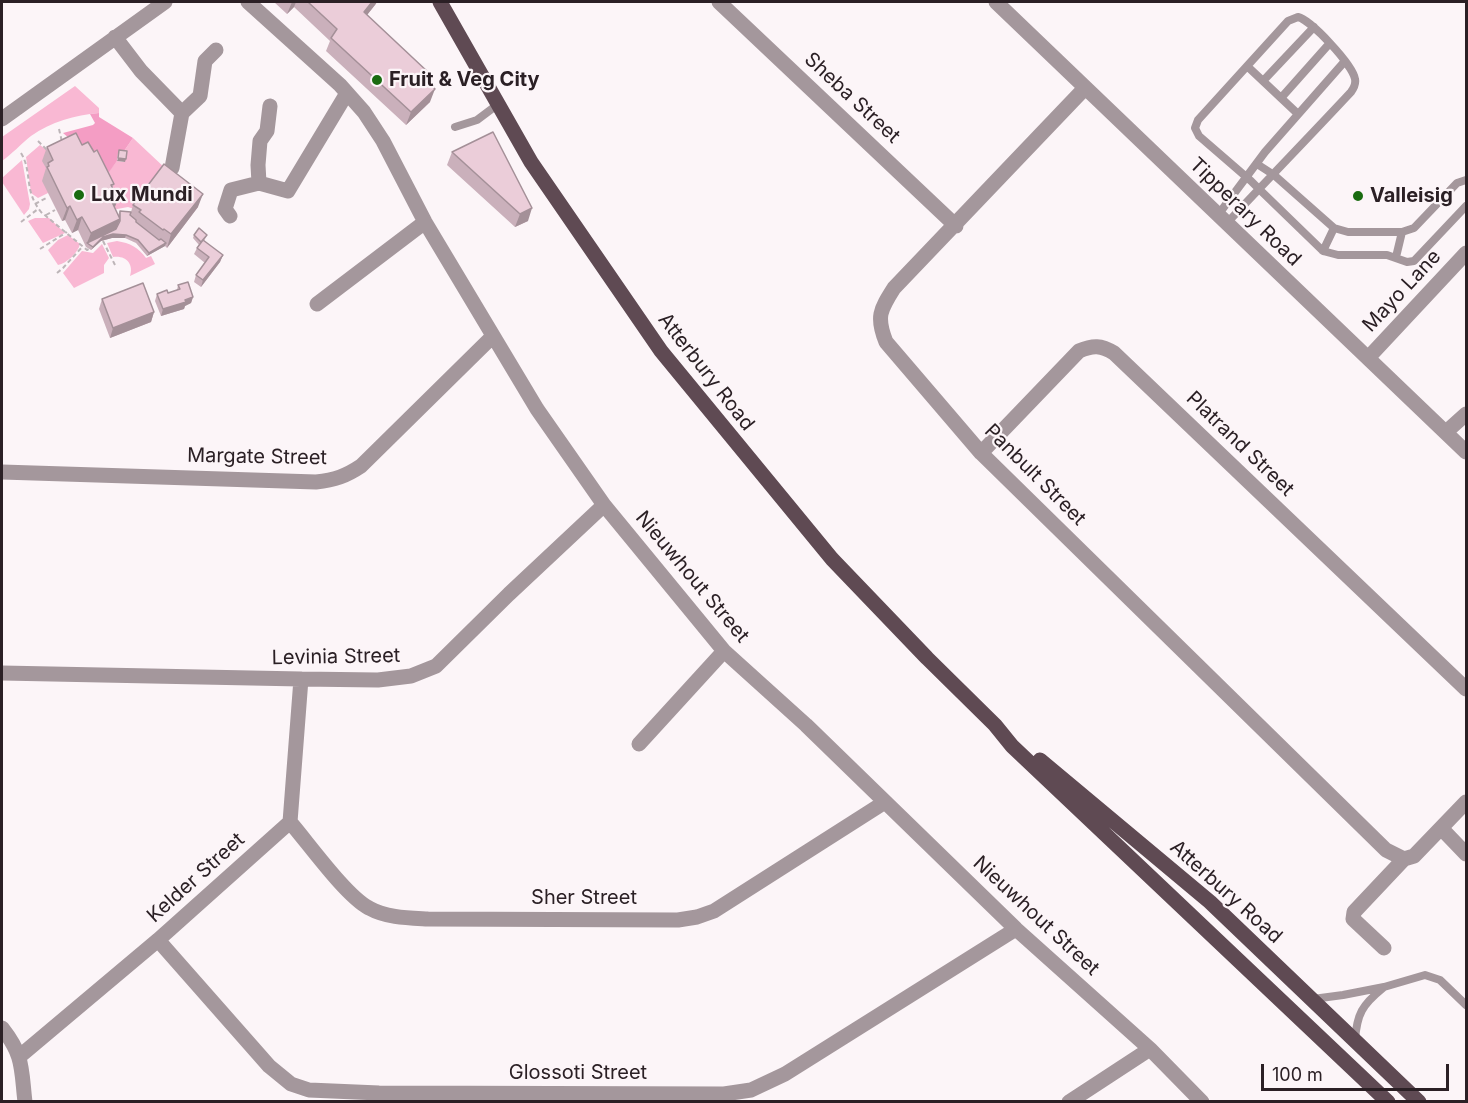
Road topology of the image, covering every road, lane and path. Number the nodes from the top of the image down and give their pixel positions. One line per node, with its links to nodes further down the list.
1 (165, 2): 7 (street)
2 (248, 2): 14 (street, Nieuwhout Street)
3 (440, 2): 16 (main road, Atterbury Road)
4 (719, 2): 44 (street, Sheba Street)
5 (996, 2): 13 (street, Tipperary Road)
6 (1314, 27): 8 (lane); 11 (lane); 12 (lane)
7 (115, 37): 18 (street); 20 (street)
8 (1329, 44): 10 (lane); 15 (lane)
9 (216, 50): 18 (street)
10 (1345, 61): 19 (lane); 29 (lane)
11 (1248, 66): 12 (lane); 30 (lane)
12 (1263, 81): 15 (lane)
13 (1085, 88): 41 (street, Tipperary Road); 44 (street, Panbult Street)
14 (347, 93): 32 (street); 43 (street, Nieuwhout Street)
15 (1281, 98): 19 (lane)
16 (497, 105): 21 (lane); 70 (main road, Atterbury Road)
17 (270, 106): 32 (street)
18 (182, 112): 28 (street)
19 (1298, 114): 27 (lane)
20 (2, 119)
21 (455, 127)
22 (59, 129): 24 (path)
23 (38, 141): 25 (path)
24 (59, 148)
25 (53, 151)
26 (21, 153): 35 (path)
27 (1257, 164): 29 (lane); 30 (lane)
28 (172, 168)
29 (1274, 175): 33 (lane); 45 (lane)
30 (1247, 178): 33 (lane); 41 (lane)
31 (1467, 180): 47 (lane)
32 (259, 183): 40 (street)
33 (1259, 189): 41 (lane); 52 (lane)
34 (48, 197): 35 (path)
35 (35, 204): 37 (path)
36 (1467, 206): 54 (lane)
37 (39, 209): 39 (path); 42 (path)
38 (55, 210): 39 (path)
39 (46, 215): 46 (path)
40 (230, 216)
41 (1223, 219): 59 (street, Tipperary Road)
42 (21, 222)
43 (425, 222): 57 (street); 58 (street, Nieuwhout Street)
44 (956, 226): 63 (street, Panbult Street)
45 (1334, 228): 47 (lane); 52 (lane)
46 (67, 232): 49 (path); 50 (path)
47 (1402, 232): 54 (lane)
48 (103, 240): 55 (path)
49 (83, 246): 51 (path); 56 (path)
50 (40, 249)
51 (89, 249)
52 (1323, 251): 54 (lane)
53 (1467, 253): 59 (street, Mayo Lane)
54 (1396, 257)
55 (114, 265)
56 (57, 273)
57 (317, 304)
58 (492, 337): 64 (street, Margate Street); 65 (street, Nieuwhout Street)
59 (1368, 358): 61 (street, Tipperary Road)
60 (1467, 414): 61 (street)
61 (1446, 432): 62 (street, Tipperary Road)
62 (1467, 452)
63 (981, 453): 69 (street, Platrand Street); 77 (street, Panbult Street)
64 (2, 472)
65 (604, 505): 66 (street, Nieuwhout Street); 68 (street, Levinia Street)
66 (724, 651): 71 (street); 72 (street, Nieuwhout Street)
67 (2, 673): 68 (street, Levinia Street)
68 (301, 680): 74 (street)
69 (1467, 689)
70 (995, 726): 82 (main road, Atterbury Road); 92 (main road, Atterbury Road)
71 (639, 744)
72 (885, 802): 74 (street, Sher Street); 78 (street, Nieuwhout Street)
73 (1467, 802): 75 (street)
74 (290, 822): 79 (street, Kelder Street)
75 (1441, 828): 76 (street); 77 (street)
76 (1467, 854)
77 (1404, 859): 80 (street)
78 (1016, 929): 86 (street, Nieuwhout Street); 88 (street, Glossoti Street)
79 (158, 940): 87 (street, Kelder Street); 88 (street, Glossoti Street)
80 (1384, 948)
81 (1384, 987): 82 (lane); 83 (lane); 85 (lane)
82 (1312, 999): 85 (main road, Atterbury Road)
83 (1467, 1005)
84 (2, 1028): 87 (street)
85 (1355, 1040): 93 (main road, Atterbury Road)
86 (1150, 1048): 90 (street); 91 (street, Nieuwhout Street)
87 (20, 1056): 89 (street)
88 (458, 1097)
89 (25, 1101)
90 (1069, 1101)
91 (1203, 1101)
92 (1388, 1101)
93 (1419, 1101)

